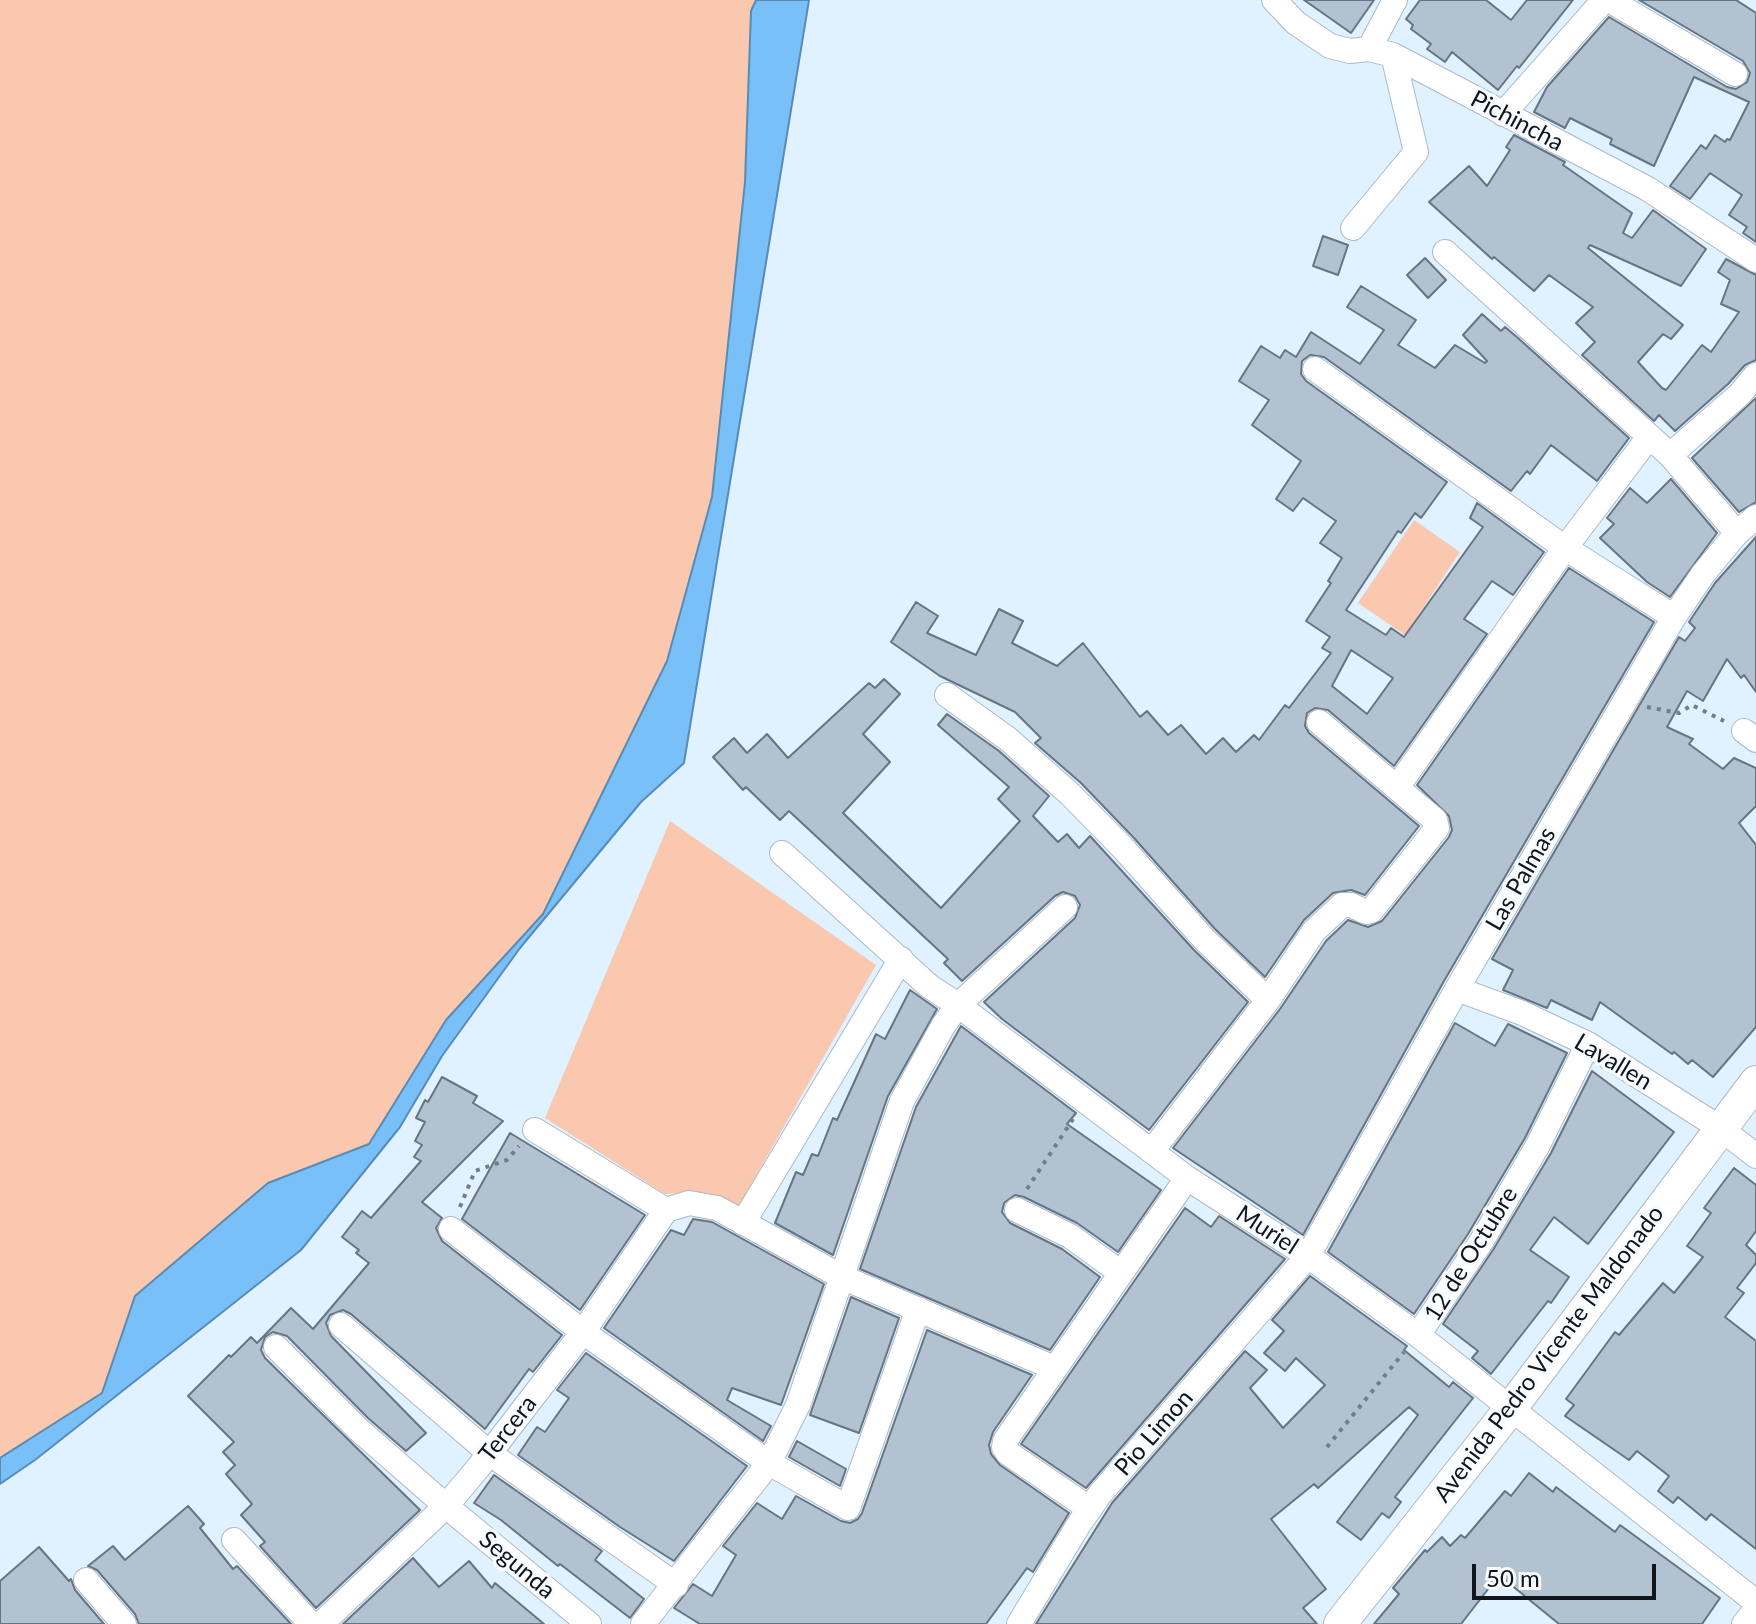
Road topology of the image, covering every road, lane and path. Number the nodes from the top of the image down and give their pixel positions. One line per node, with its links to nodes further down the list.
1 (1274, 0): 4 (street, Pichincha)
2 (1395, 0): 4 (street)
3 (1606, 0): 6 (street); 7 (street)
4 (1369, 49): 5 (street, Pichincha)
5 (1393, 55): 7 (street, Pichincha); 8 (street)
6 (1735, 74)
7 (1503, 114): 10 (street, Pichincha)
8 (1353, 228)
9 (1445, 252): 13 (street)
10 (1756, 260)
11 (1315, 369): 16 (street)
12 (1756, 375): 14 (street)
13 (1649, 437): 14 (street); 16 (street)
14 (1670, 455): 15 (street)
15 (1747, 525): 17 (street, Las Palmas)
16 (1565, 548): 17 (street); 22 (street)
17 (1674, 617): 19 (street, Las Palmas)
18 (947, 695): 27 (street)
19 (1624, 702): 21 (path); 26 (street, Las Palmas)
20 (1319, 722): 22 (street)
21 (1750, 735)
22 (1398, 786): 27 (street)
23 (782, 853): 25 (street, Muriel)
24 (1065, 907): 28 (street)
25 (901, 959): 28 (street, Muriel); 39 (street)
26 (1457, 989): 29 (street, Lavallen); 41 (street, Las Palmas)
27 (1268, 1000): 34 (street)
28 (958, 1005): 31 (street, Muriel); 43 (street)
29 (1588, 1044): 32 (street, Lavallen); 47 (street, 12 de Octubre)
30 (1756, 1082): 32 (main road, Avenida Pedro Vicente Maldonado)
31 (1085, 1101): 34 (street, Muriel); 38 (path)
32 (1720, 1128): 35 (street, Lavallen); 50 (main road, Avenida Pedro Vicente Maldonado)
33 (535, 1130): 37 (street); 40 (path)
34 (1152, 1151): 36 (street, Muriel)
35 (1756, 1156)
36 (1187, 1178): 41 (street, Muriel); 42 (street)
37 (666, 1210): 39 (street); 46 (street, Tercera)
38 (1017, 1210): 42 (street)
39 (743, 1223): 43 (street)
40 (451, 1229): 46 (street)
41 (1308, 1256): 47 (street, Muriel); 55 (street, Pio Limon)
42 (1121, 1273): 49 (street)
43 (842, 1277): 44 (street); 53 (street)
44 (918, 1309): 49 (street); 53 (street)
45 (341, 1325): 52 (street)
46 (583, 1332): 52 (street, Tercera); 53 (street)
47 (1418, 1335): 50 (street, Muriel); 51 (path, 12 de Octubre)
48 (276, 1347): 54 (street, Segunda)
49 (1054, 1368): 55 (street)
50 (1511, 1408): 59 (street, Muriel); 67 (main road, Avenida Pedro Vicente Maldonado)
51 (1327, 1447)
52 (489, 1453): 54 (street, Tercera); 58 (street)
53 (769, 1463): 58 (street)
54 (446, 1506): 63 (street, Tercera); 64 (street, Segunda)
55 (1090, 1509): 66 (street, Pio Limon)
56 (234, 1540): 62 (street)
57 (86, 1580): 61 (street)
58 (676, 1585): 65 (street)
59 (1756, 1602)
60 (1756, 1609): 68 (street)
61 (124, 1624)
62 (311, 1624)
63 (321, 1624)
64 (589, 1624)
65 (643, 1624)
66 (1019, 1624)
67 (1340, 1624)
68 (1744, 1624)

